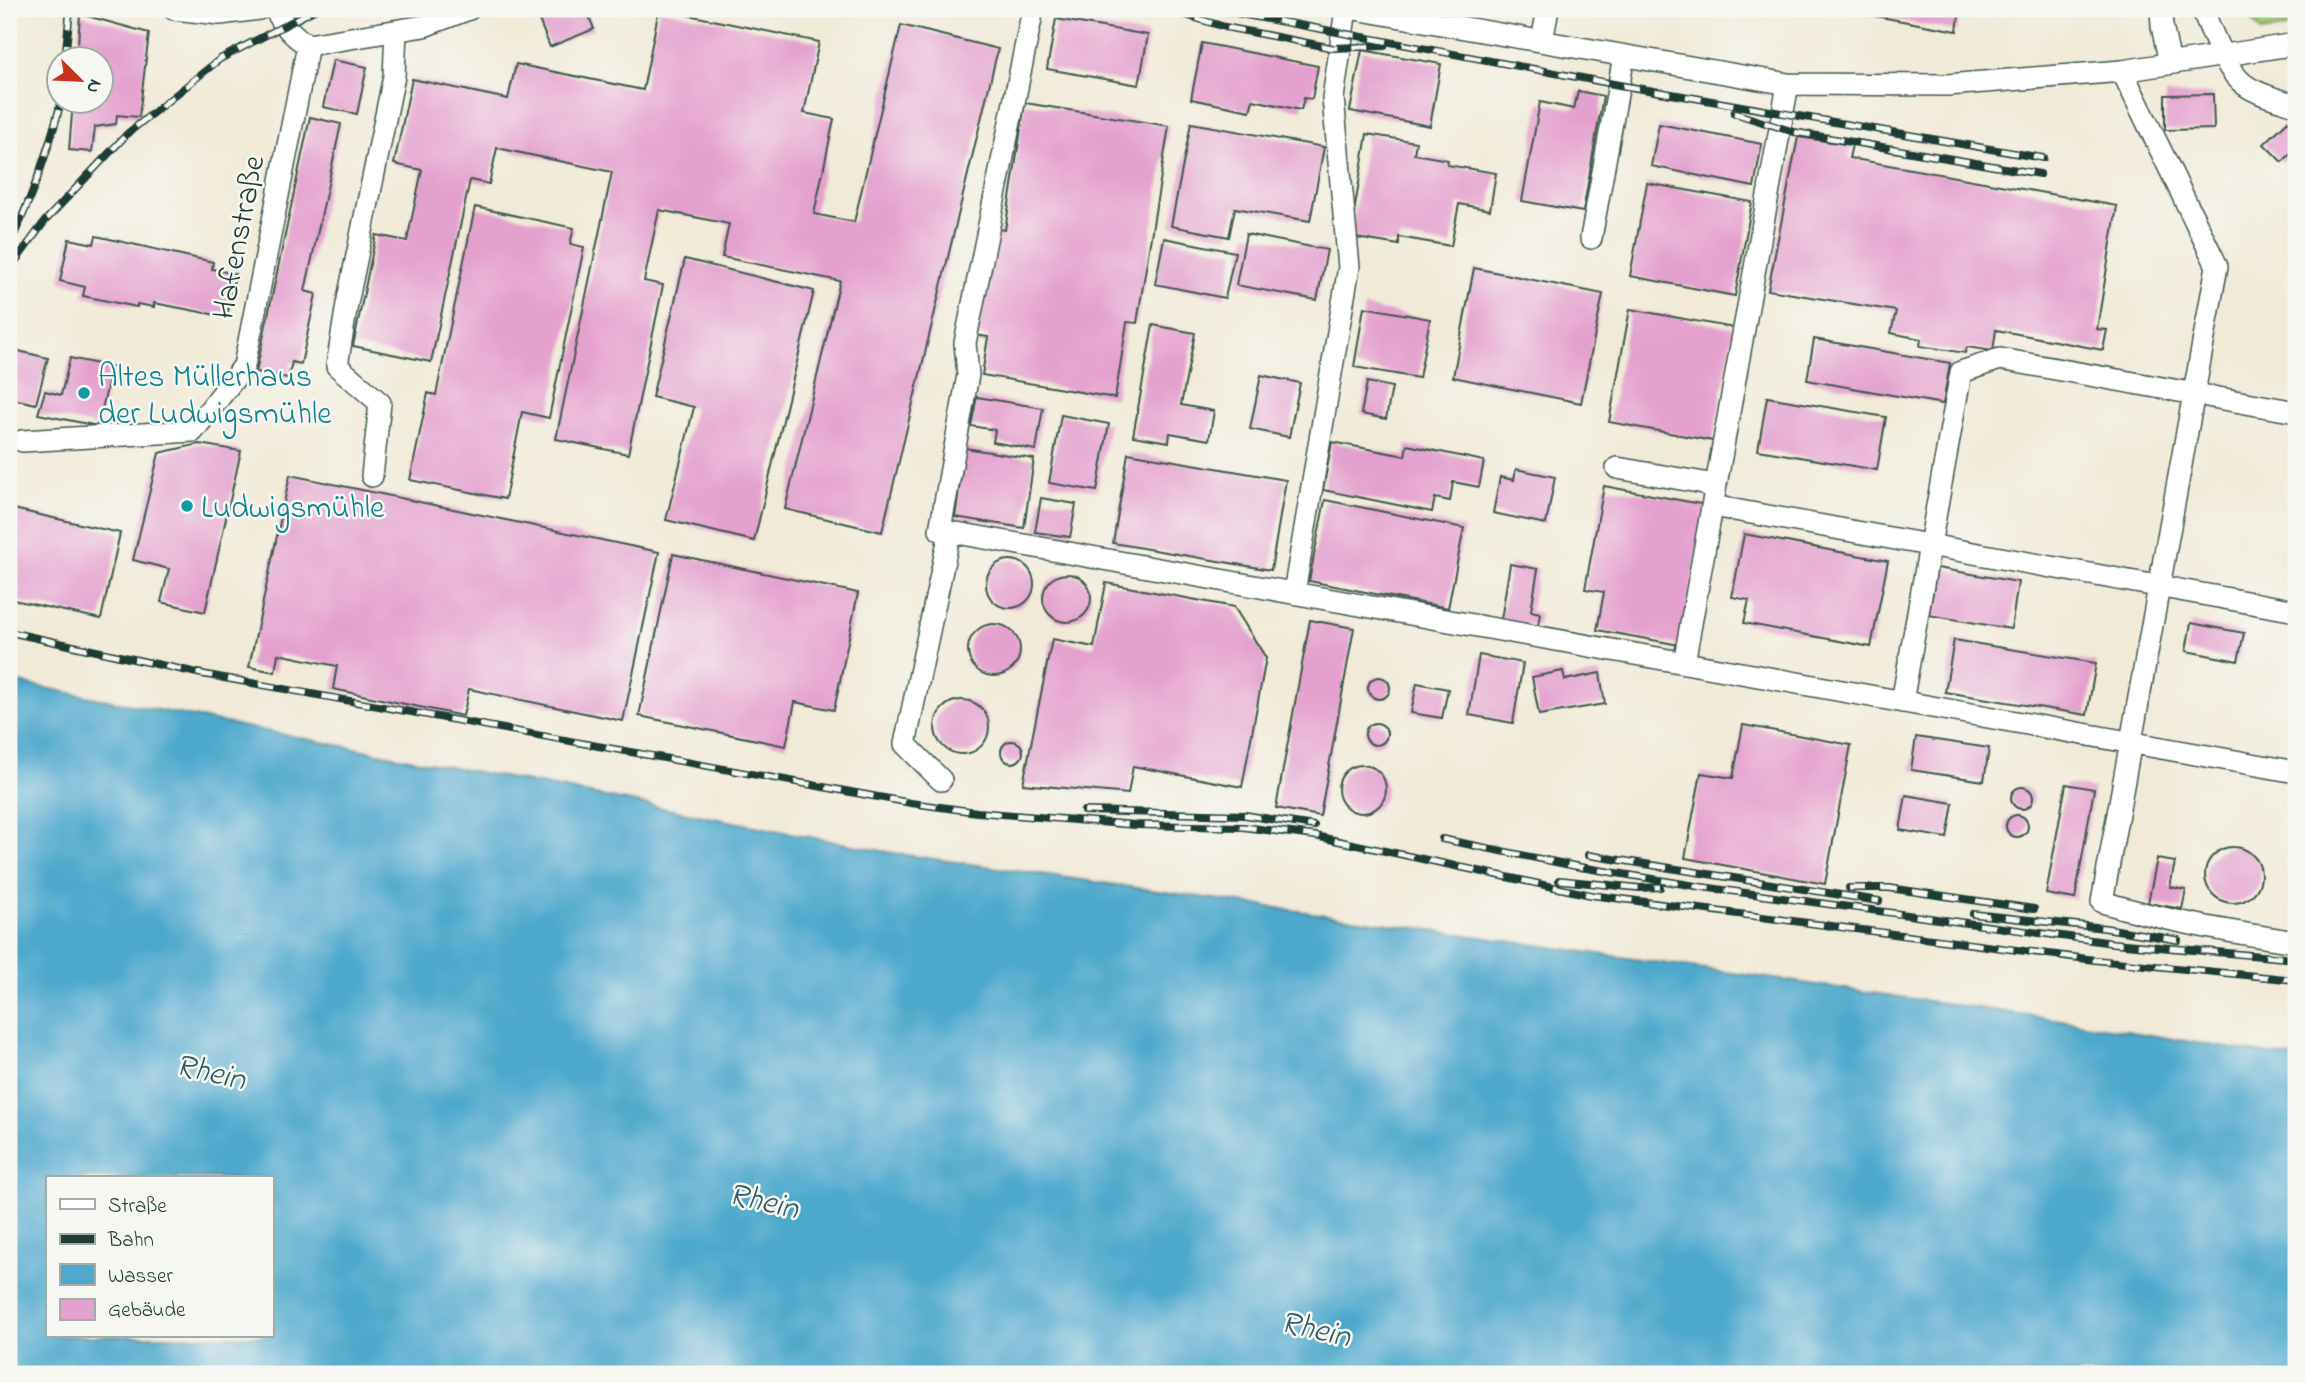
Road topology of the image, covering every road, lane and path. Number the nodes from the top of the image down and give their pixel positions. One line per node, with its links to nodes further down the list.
1 (174, 9): 2 (street)
2 (259, 9)
3 (275, 9): 14 (street)
4 (469, 9): 11 (street)
5 (1033, 9): 28 (street)
6 (1346, 9): 31 (street)
7 (1355, 9): 12 (street)
8 (1548, 9): 12 (street)
9 (2161, 9): 17 (street)
10 (2202, 9): 15 (street)
11 (396, 30): 14 (street); 26 (street)
12 (1542, 41): 16 (street)
13 (2296, 44): 15 (street)
14 (308, 45): 24 (street, Hafenstraße)
15 (2224, 55): 17 (street); 20 (street)
16 (1624, 56): 19 (street); 21 (street)
17 (2164, 64): 18 (street)
18 (2122, 71): 19 (street); 22 (street)
19 (1788, 84): 27 (street)
20 (2296, 105)
21 (1591, 238)
22 (2194, 394): 23 (street); 29 (street); 30 (street)
23 (2296, 412)
24 (22, 441)
25 (1617, 468): 27 (street)
26 (372, 476)
27 (1714, 498): 29 (street); 33 (street)
28 (950, 532): 31 (street); 37 (street)
29 (1930, 545): 30 (street); 34 (street)
30 (2160, 586): 32 (street); 35 (street)
31 (1294, 593): 33 (street)
32 (2296, 611)
33 (1684, 663): 34 (street)
34 (1902, 702): 35 (street)
35 (2132, 743): 36 (street); 38 (street)
36 (2296, 772)
37 (941, 780)
38 (2296, 942)

